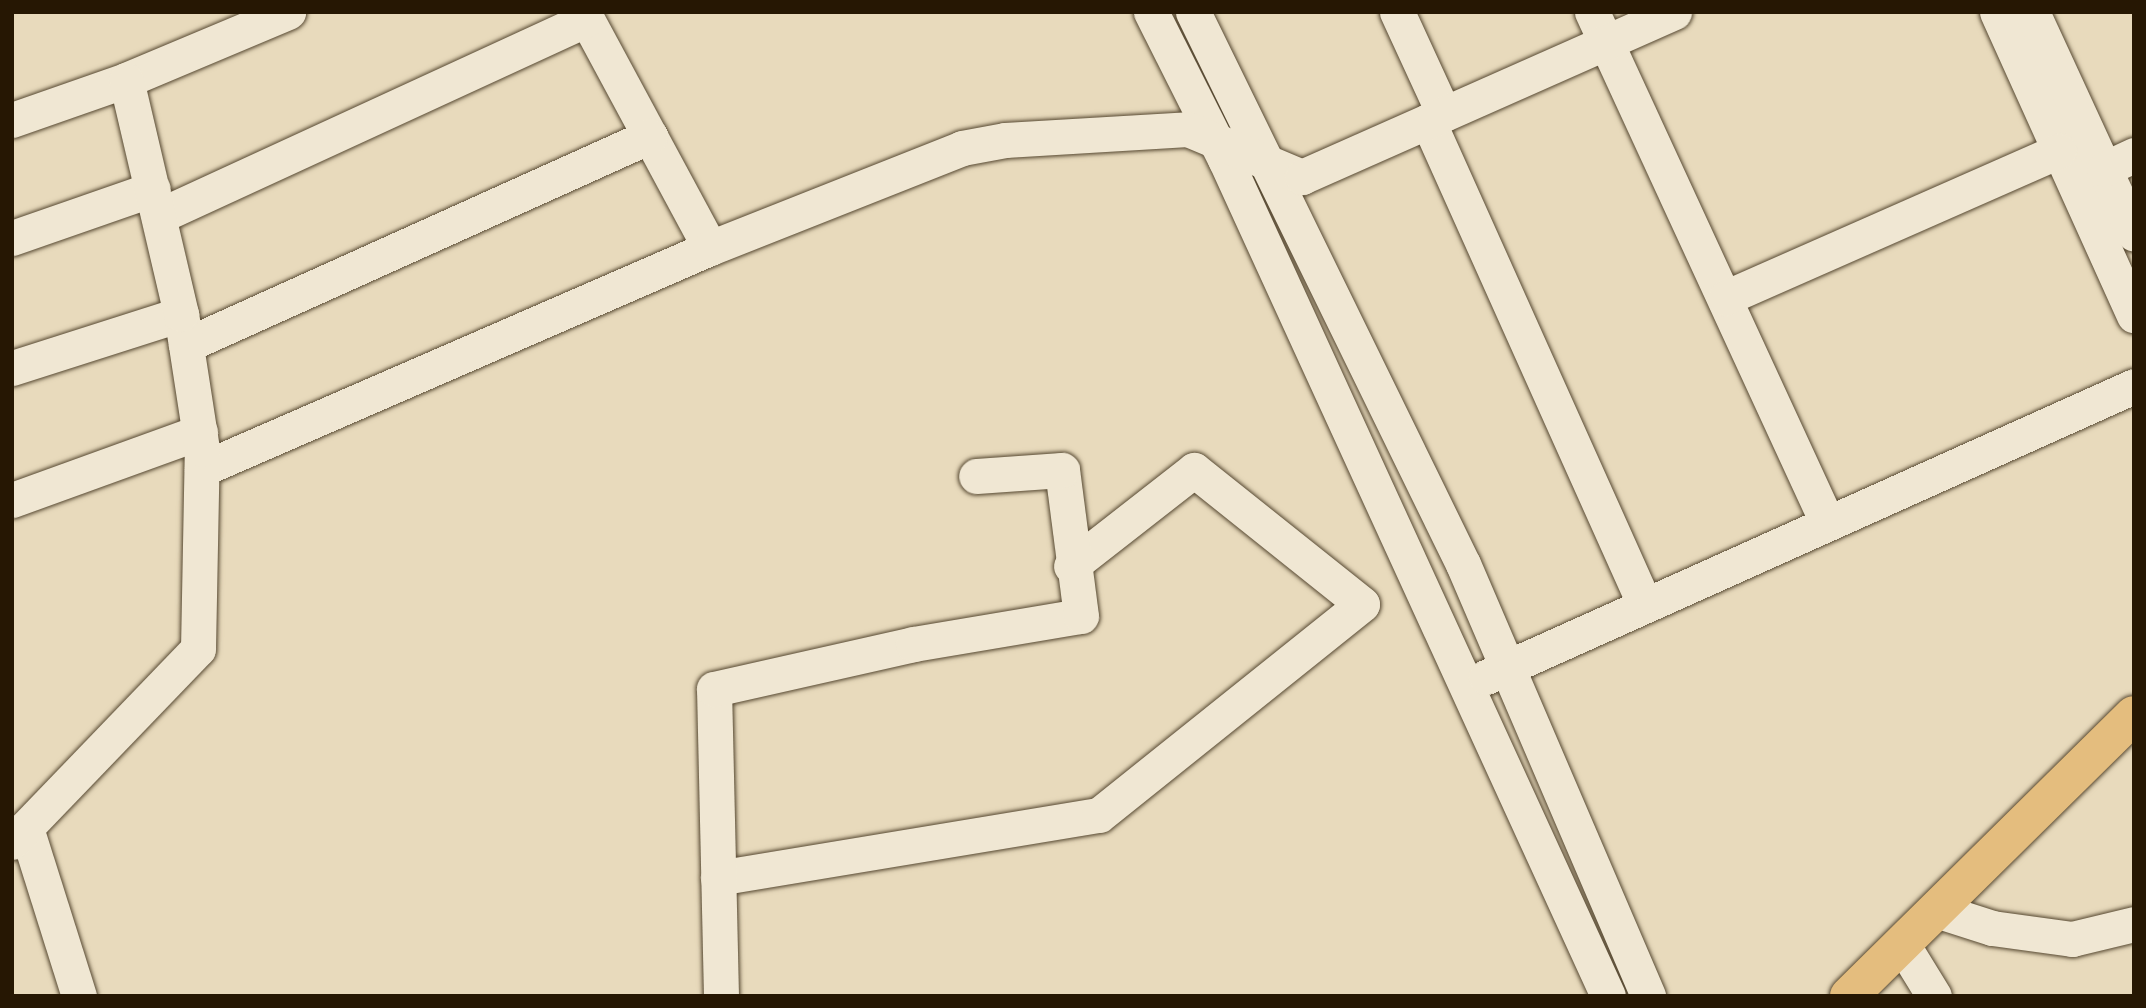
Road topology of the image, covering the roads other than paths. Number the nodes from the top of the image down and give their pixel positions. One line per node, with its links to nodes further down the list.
1 (288, 12): 10 (street)
2 (1151, 12): 14 (street)
3 (1194, 12): 17 (street)
4 (1397, 12): 11 (street)
5 (1674, 12): 9 (street)
6 (1997, 12): 15 (street)
7 (2032, 12): 16 (street)
8 (585, 16): 13 (street); 18 (street)
9 (1599, 27): 11 (street); 22 (street)
10 (126, 80): 12 (street); 18 (street)
11 (1436, 118): 17 (street); 33 (street)
12 (12, 120)
13 (650, 136): 21 (street); 24 (street)
14 (1217, 143): 17 (street); 21 (street); 35 (street)
15 (2059, 151): 22 (street); 23 (street)
16 (2119, 162): 19 (street)
17 (1266, 164): 34 (street)
18 (156, 202): 20 (street); 24 (street)
19 (2134, 234)
20 (12, 238)
21 (710, 248): 28 (street)
22 (1725, 298): 31 (street)
23 (2134, 315)
24 (183, 329): 25 (street); 27 (street)
25 (12, 368)
26 (2134, 386): 31 (street)
27 (200, 432): 28 (street); 30 (street)
28 (202, 469): 37 (street)
29 (976, 476): 32 (street)
30 (12, 500)
31 (1827, 522): 33 (street)
32 (1071, 566): 38 (street); 38 (street)
33 (1644, 603): 34 (street)
34 (1506, 668): 35 (street); 45 (street)
35 (1468, 686): 44 (street)
36 (2134, 715): 39 (main road)
37 (19, 835): 42 (street)
38 (718, 878): 43 (street)
39 (1936, 910): 40 (street); 41 (main road)
40 (2134, 924)
41 (1902, 944): 46 (main road); 47 (street)
42 (79, 996)
43 (721, 996)
44 (1608, 996)
45 (1648, 996)
46 (1849, 996)
47 (1934, 996)

